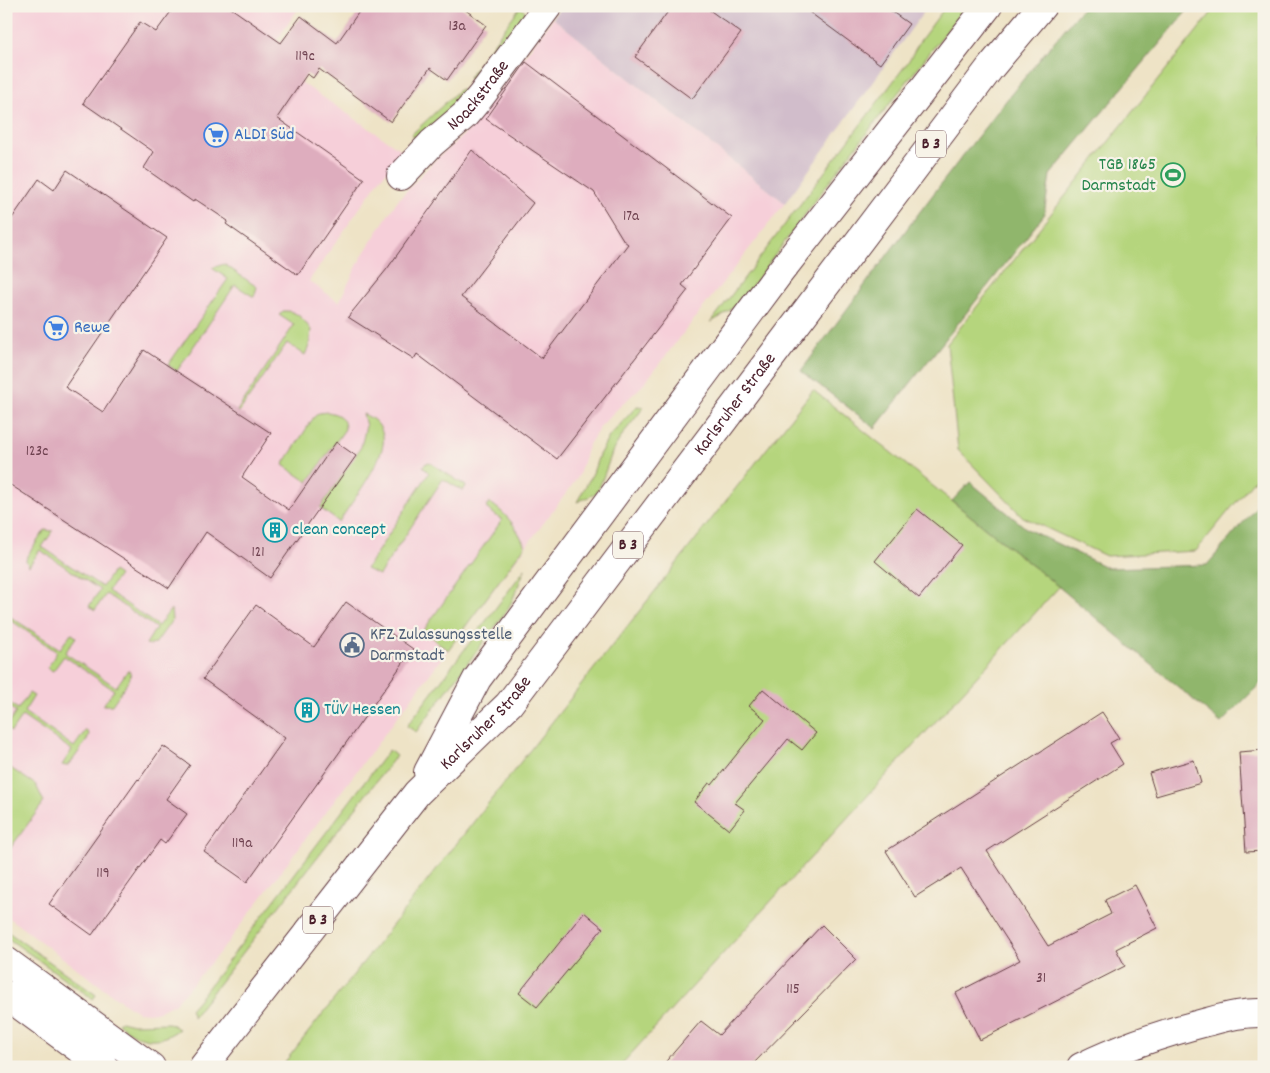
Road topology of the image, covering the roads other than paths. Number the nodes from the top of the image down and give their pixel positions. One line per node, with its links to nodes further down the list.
1 (548, 6): 4 (main road, Noackstraße)
2 (988, 6): 5 (main road, Karlsruher Straße / B 3)
3 (1042, 6): 5 (main road, Karlsruher Straße / B 3)
4 (401, 176)
5 (417, 793): 11 (main road, Karlsruher Straße / B 3)
6 (6, 961): 10 (main road)
7 (6, 995): 9 (main road)
8 (1264, 1013): 12 (main road)
9 (104, 1067)
10 (151, 1067)
11 (203, 1067)
12 (1081, 1067)

